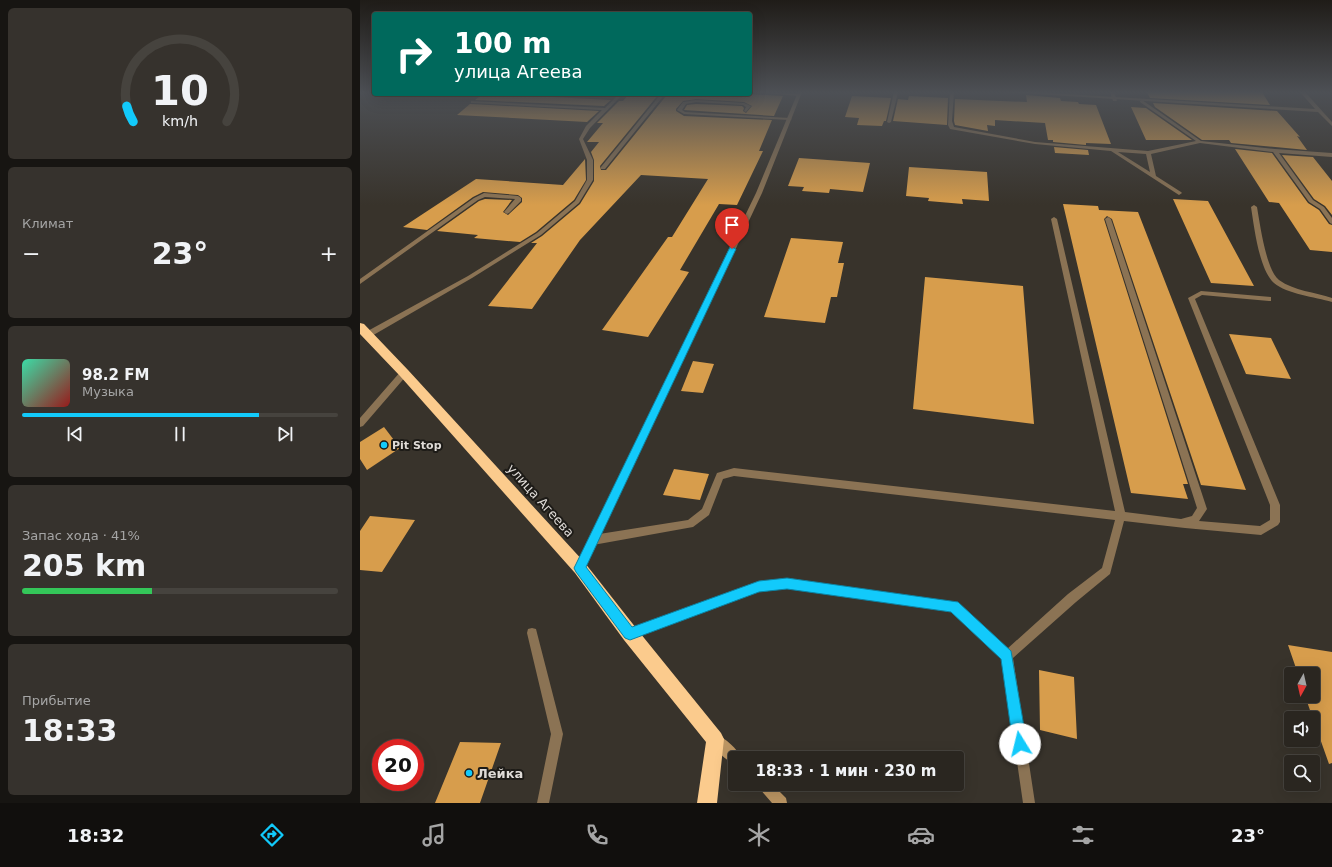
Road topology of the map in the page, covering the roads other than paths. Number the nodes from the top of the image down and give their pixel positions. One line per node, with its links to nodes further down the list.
1 (587, 129): 22 (street)
2 (634, 129): 11 (street)
3 (786, 129): 27 (street)
4 (960, 129): 7 (street)
5 (1182, 129): 6 (street)
6 (1200, 142): 8 (street); 9 (street)
7 (1112, 150): 9 (street); 12 (street)
8 (1275, 151): 10 (street); 18 (street)
9 (1148, 153): 12 (street)
10 (1332, 155)
11 (603, 168)
12 (1154, 176): 13 (street)
13 (1179, 193)
14 (1254, 207): 21 (street)
15 (508, 212): 19 (street)
16 (1054, 219): 25 (street)
17 (1108, 219): 26 (street)
18 (1332, 222)
19 (360, 282)
20 (1269, 300): 26 (street)
21 (1332, 300)
22 (364, 331): 23 (highway, улица Агеева)
23 (404, 373): 24 (street); 28 (highway, улица Агеева)
24 (360, 424)
25 (1121, 516): 26 (street); 27 (street); 31 (street)
26 (1181, 523)
27 (593, 540): 28 (street)
28 (580, 568): 30 (highway, улица Агеева)
29 (532, 633): 35 (street)
30 (630, 634): 31 (street); 32 (highway, улица Агеева)
31 (1006, 656): 38 (street)
32 (715, 740): 33 (main road, улица Агеева); 36 (highway)
33 (728, 752)
34 (770, 791): 37 (main road)
35 (543, 803)
36 (707, 803)
37 (781, 803)
38 (1029, 803)

